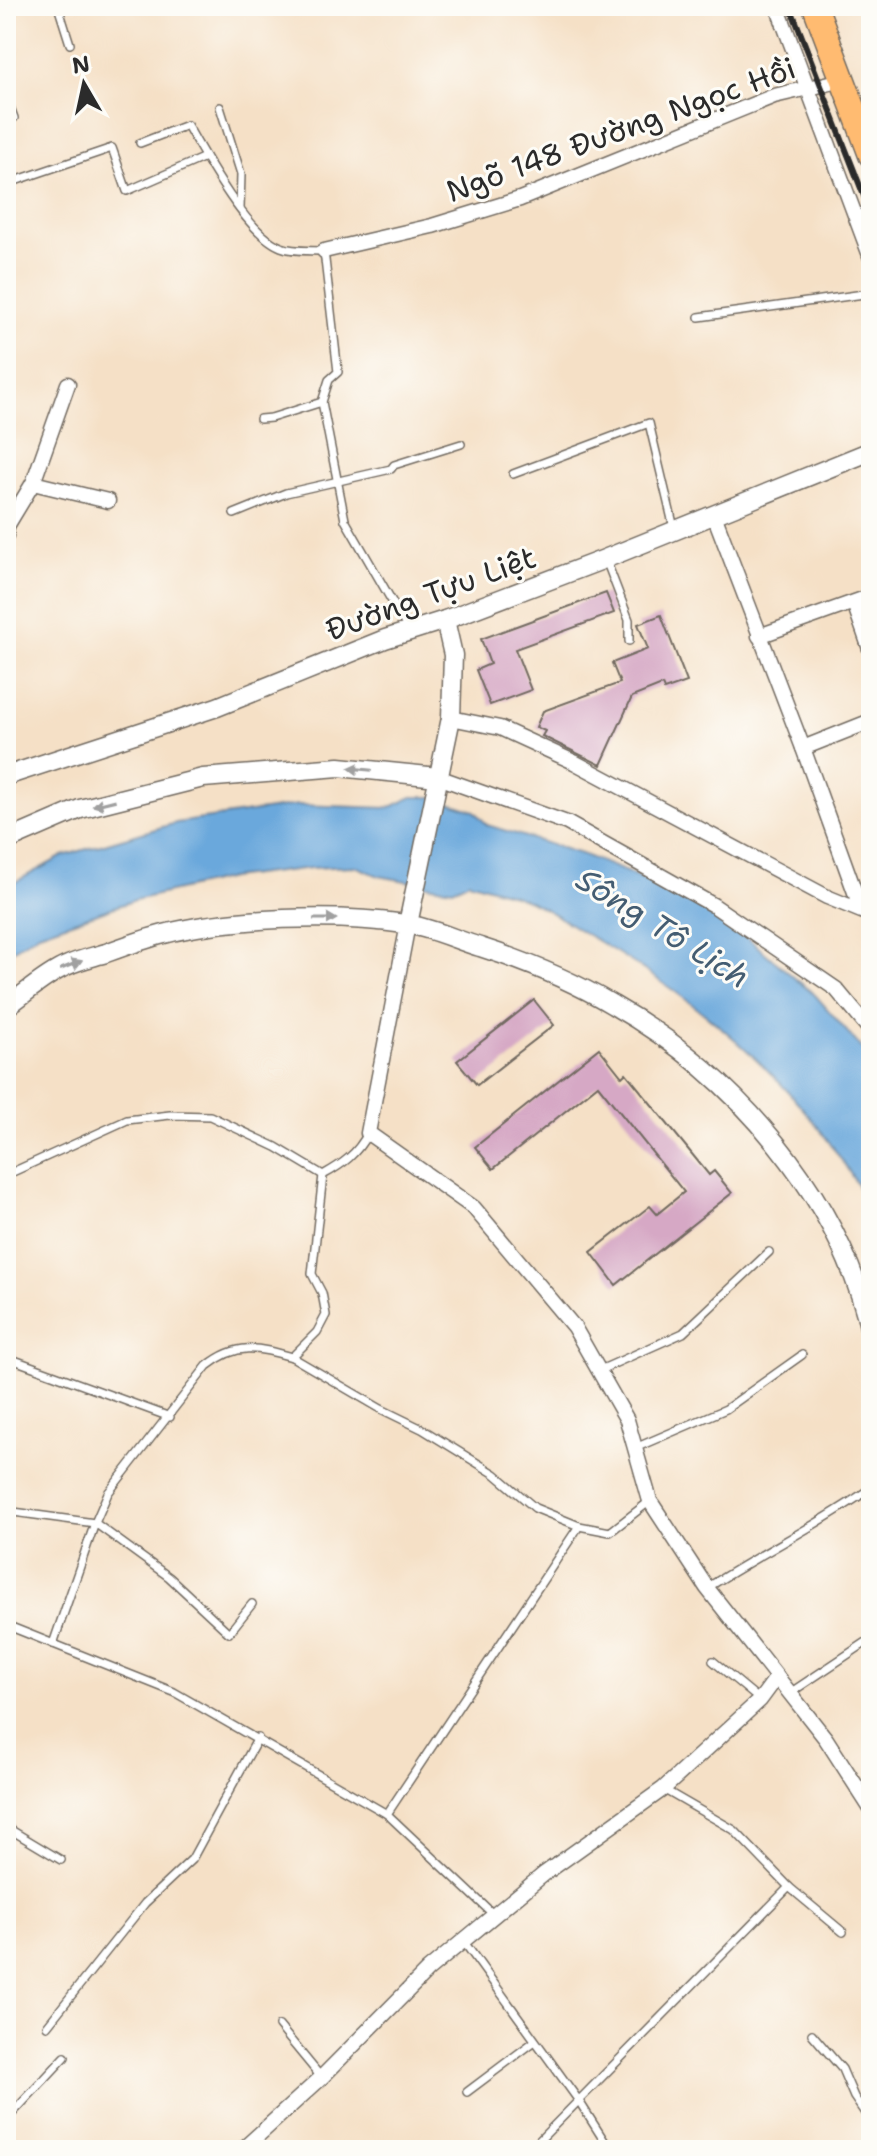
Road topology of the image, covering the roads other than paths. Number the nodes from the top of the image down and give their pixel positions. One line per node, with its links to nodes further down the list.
1 (58, 6): 4 (lane)
2 (777, 6): 6 (street)
3 (815, 6): 5 (highway)
4 (70, 44)
5 (843, 80): 6 (street, Ngõ 148 Đường Ngọc Hồi); 11 (highway)
6 (807, 87): 15 (street, Ngõ 148 Đường Ngọc Hồi); 16 (street)
7 (6, 96): 9 (lane)
8 (220, 107): 14 (lane)
9 (14, 118)
10 (140, 143): 12 (lane)
11 (871, 155)
12 (205, 157): 13 (lane); 14 (lane)
13 (6, 184)
14 (240, 211): 15 (lane)
15 (324, 251): 20 (lane)
16 (871, 258)
17 (871, 293): 18 (lane)
18 (699, 317)
19 (68, 384): 26 (street)
20 (322, 402): 21 (lane); 25 (lane)
21 (260, 419)
22 (461, 444): 25 (lane)
23 (871, 451): 29 (street, Đường Tựu Liệt)
24 (513, 474): 30 (lane)
25 (336, 481): 28 (lane); 36 (lane)
26 (33, 483): 27 (street); 31 (street)
27 (108, 501)
28 (234, 514)
29 (714, 515): 30 (street, Đường Tựu Liệt); 37 (street)
30 (674, 530): 32 (street, Đường Tựu Liệt)
31 (6, 536)
32 (605, 558): 35 (street, Đường Tựu Liệt); 38 (lane)
33 (871, 596): 34 (street)
34 (854, 603): 37 (street); 39 (street)
35 (445, 620): 36 (street, Đường Tựu Liệt); 40 (street)
36 (409, 631): 43 (street, Đường Tựu Liệt)
37 (759, 636): 42 (street)
38 (629, 641)
39 (871, 652)
40 (451, 718): 44 (street); 46 (street)
41 (871, 721): 42 (street)
42 (803, 748): 46 (street)
43 (6, 776)
44 (436, 785): 45 (street, one-way to 45); 47 (street); 49 (street)
45 (6, 841)
46 (868, 909)
47 (408, 924): 48 (street, one-way to 47); 50 (street); 54 (street)
48 (6, 1007)
49 (871, 1031)
50 (368, 1133): 52 (lane); 58 (street)
51 (6, 1175): 52 (lane)
52 (323, 1175): 57 (lane)
53 (769, 1252): 58 (lane)
54 (871, 1335)
55 (802, 1355): 60 (lane)
56 (6, 1357): 59 (lane)
57 (292, 1357): 59 (lane); 65 (lane)
58 (600, 1370): 60 (street)
59 (170, 1417): 64 (lane)
60 (635, 1448): 62 (street)
61 (871, 1488): 66 (lane)
62 (650, 1501): 65 (lane); 66 (street)
63 (6, 1511): 64 (lane)
64 (95, 1523): 67 (lane); 70 (lane)
65 (579, 1526): 78 (lane)
66 (707, 1588): 72 (street)
67 (252, 1604)
68 (6, 1625): 70 (lane)
69 (871, 1639): 73 (lane)
70 (53, 1644): 75 (lane)
71 (713, 1661): 74 (lane)
72 (777, 1677): 73 (street); 74 (street)
73 (790, 1693): 77 (street)
74 (760, 1700): 76 (street)
75 (258, 1738): 78 (lane); 85 (lane)
76 (663, 1789): 81 (lane); 82 (street)
77 (871, 1809)
78 (387, 1814): 82 (lane)
79 (6, 1827): 80 (lane)
80 (61, 1860)
81 (789, 1887): 83 (lane); 92 (lane)
82 (494, 1915): 84 (street)
83 (843, 1932)
84 (464, 1942): 88 (lane); 90 (street)
85 (47, 2026)
86 (279, 2026): 90 (lane)
87 (812, 2034): 94 (lane)
88 (535, 2041): 91 (lane); 92 (lane)
89 (65, 2057): 93 (lane)
90 (321, 2078): 95 (street)
91 (467, 2092)
92 (579, 2101): 96 (lane); 97 (lane)
93 (6, 2120)
94 (871, 2122)
95 (242, 2150)
96 (530, 2150)
97 (610, 2150)

